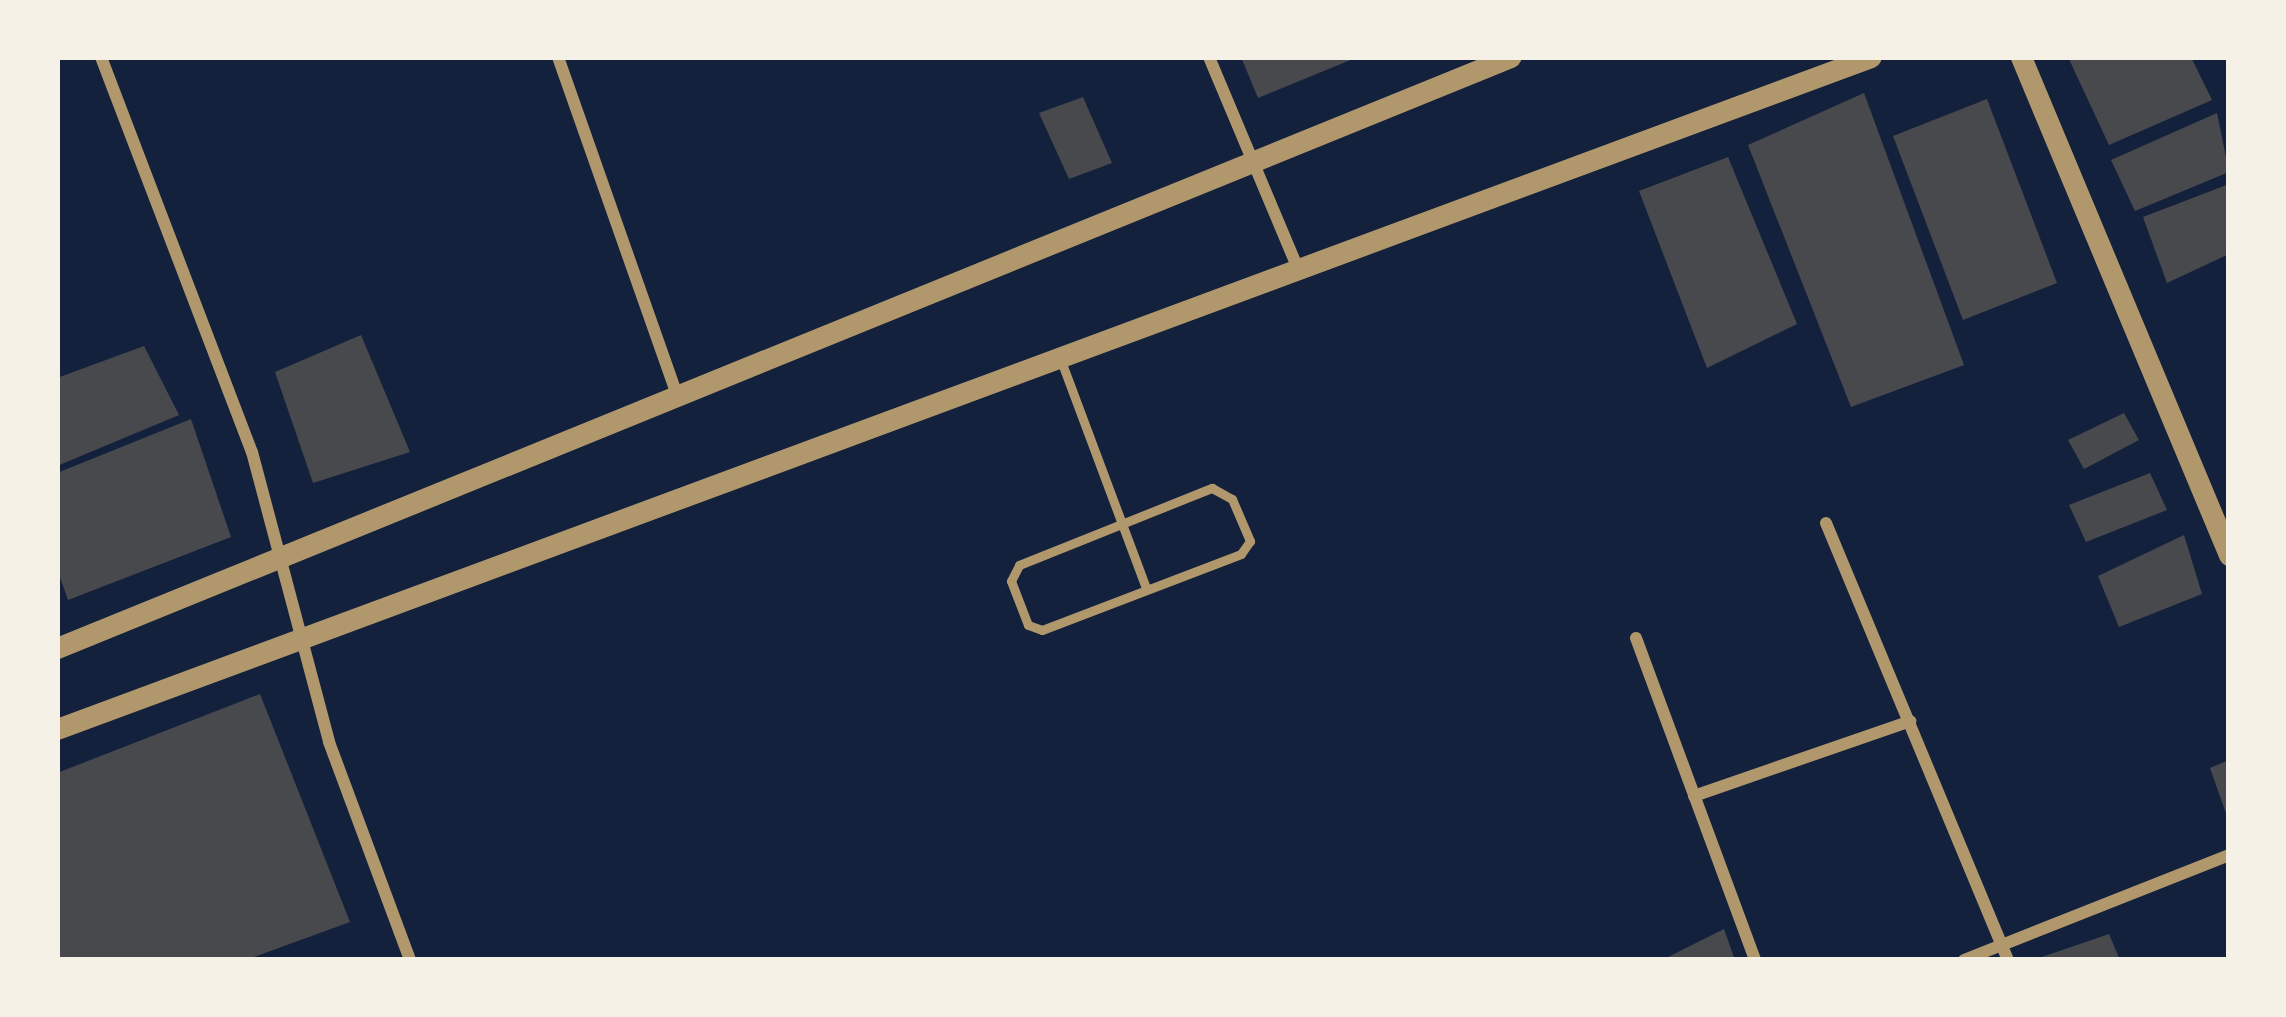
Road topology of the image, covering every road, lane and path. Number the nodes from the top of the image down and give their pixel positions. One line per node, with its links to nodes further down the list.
1 (101, 57): 14 (street)
2 (558, 57): 10 (street)
3 (1209, 57): 7 (street)
4 (1510, 57): 7 (street)
5 (1870, 57): 8 (street)
6 (2021, 57): 13 (street)
7 (1252, 163): 8 (street); 10 (street)
8 (1295, 262): 9 (street)
9 (1057, 350): 12 (lane); 16 (street)
10 (679, 400): 14 (street)
11 (1826, 523): 19 (street)
12 (1118, 529): 15 (lane); 15 (lane); 15 (lane)
13 (2229, 555)
14 (284, 558): 16 (street); 18 (street)
15 (1146, 589)
16 (298, 633): 20 (street); 24 (street)
17 (1636, 638): 21 (street)
18 (57, 648)
19 (1910, 721): 21 (street); 23 (street)
20 (57, 729)
21 (1694, 796): 25 (street)
22 (2229, 855): 23 (street)
23 (2001, 945): 26 (street); 27 (street)
24 (410, 960)
25 (1755, 960)
26 (1964, 960)
27 (2008, 960)

